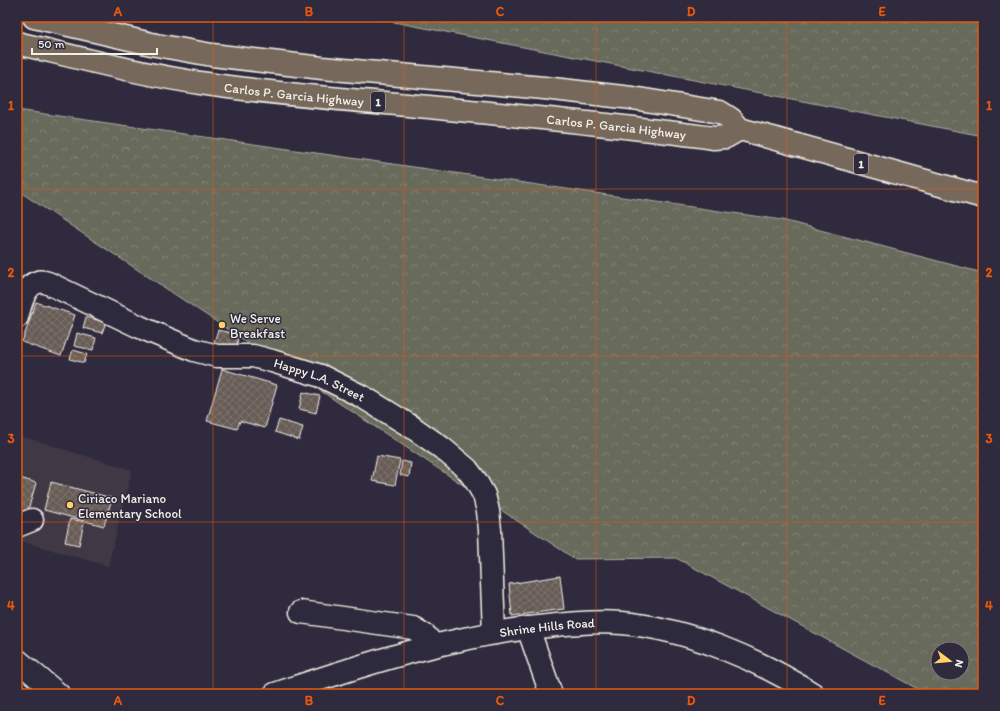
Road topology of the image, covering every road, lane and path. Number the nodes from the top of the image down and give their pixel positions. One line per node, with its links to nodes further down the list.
1 (34, 17): 3 (highway, 1)
2 (17, 43): 3 (highway, Carlos P. Garcia Highway / 1)
3 (740, 129): 4 (highway, 1)
4 (983, 197)
5 (17, 317): 8 (street, Happy L.A. Street)
6 (301, 612): 9 (street)
7 (528, 628): 8 (street, Shrine Hills Road); 13 (street); 14 (street, Shrine Hills Road)
8 (494, 633): 9 (street, Shrine Hills Road)
9 (434, 646): 12 (street, Shrine Hills Road)
10 (17, 660): 11 (street)
11 (58, 694)
12 (275, 694)
13 (551, 694)
14 (813, 694)

